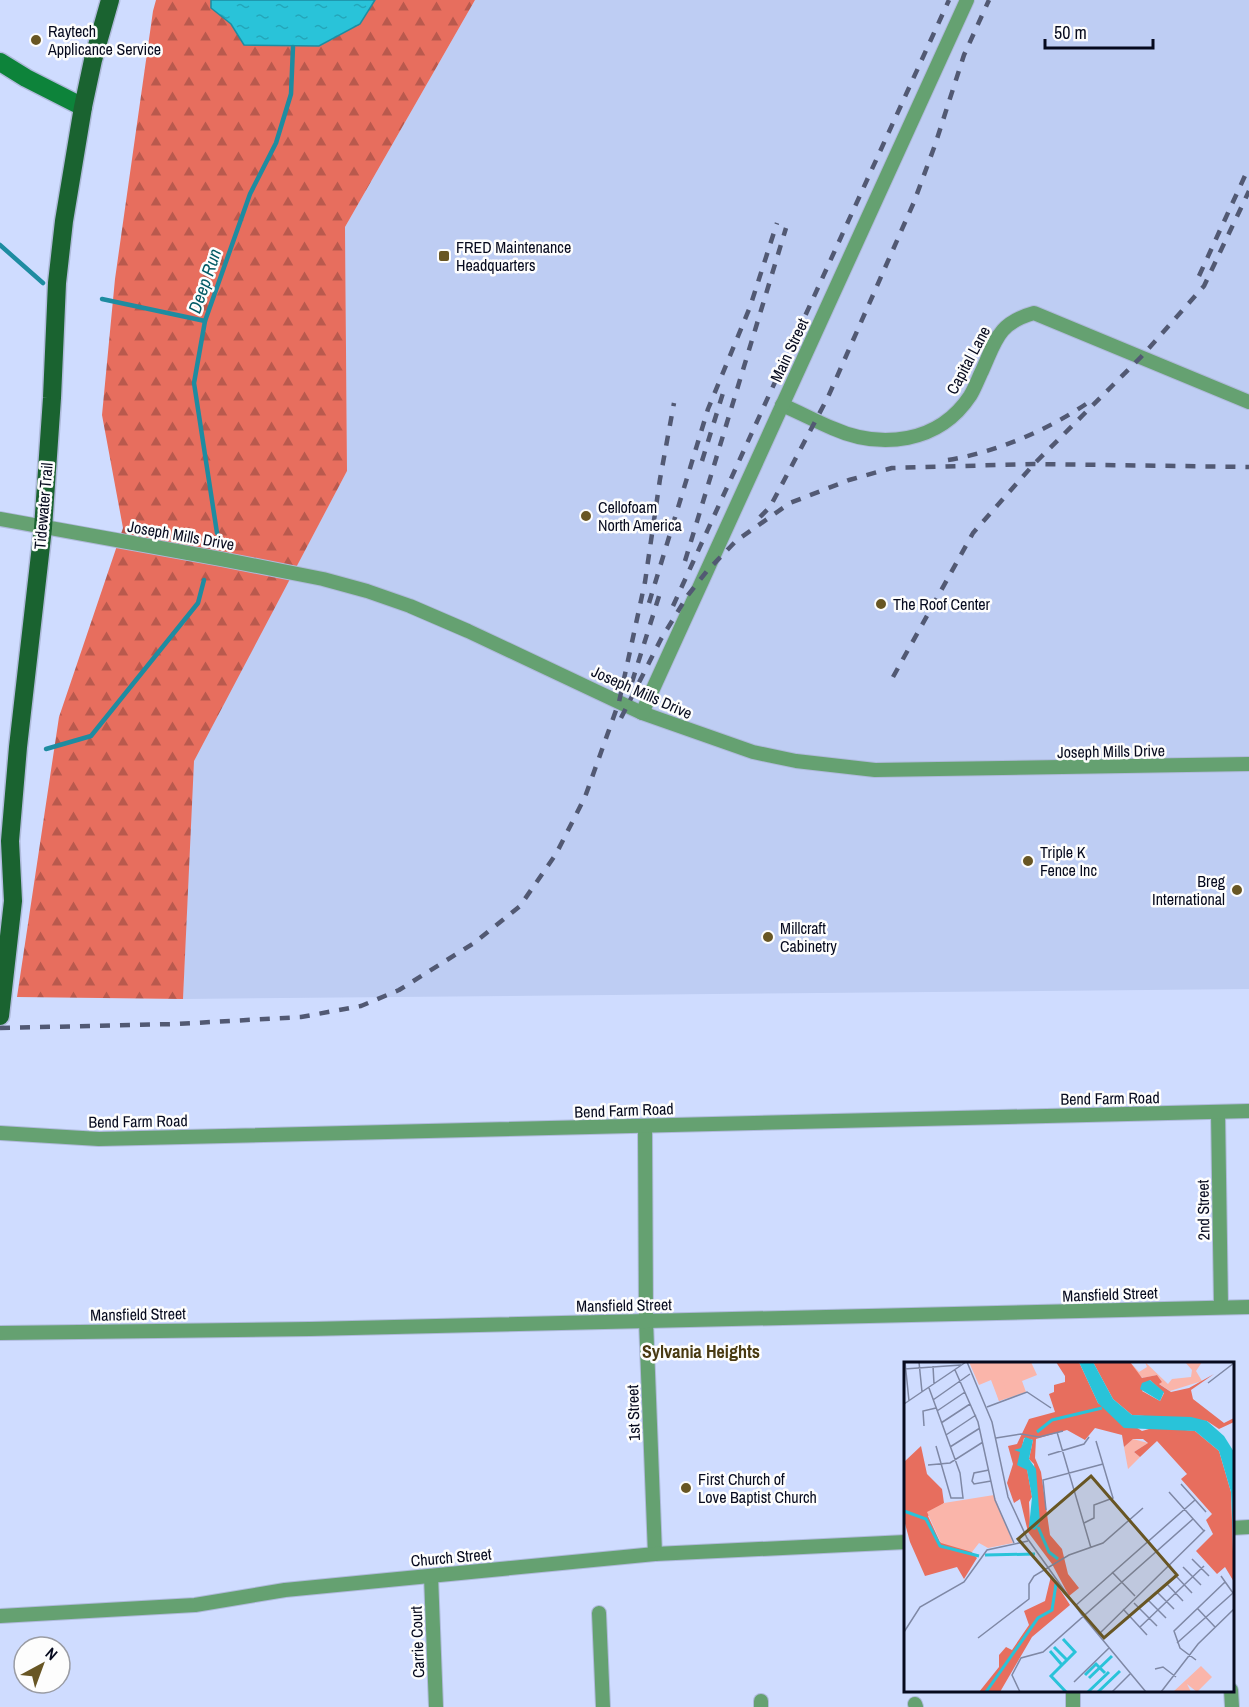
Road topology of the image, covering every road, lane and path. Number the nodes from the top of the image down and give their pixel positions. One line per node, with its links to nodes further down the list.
1 (110, 0): 4 (main road, Tidewater Trail)
2 (967, 0): 6 (street, Main Street)
3 (0, 62): 4 (main road)
4 (83, 107): 8 (main road, Tidewater Trail)
5 (1249, 402): 6 (street, Capital Lane)
6 (782, 405): 9 (street, Main Street)
7 (0, 519): 8 (street, Joseph Mills Drive)
8 (43, 528): 9 (street, Joseph Mills Drive); 11 (main road, Tidewater Trail)
9 (642, 713): 10 (street, Joseph Mills Drive)
10 (1249, 764)
11 (0, 1016)
12 (1218, 1112): 13 (street, Bend Farm Road); 14 (street, Bend Farm Road); 17 (street, 2nd Street)
13 (1249, 1112)
14 (645, 1126): 15 (street, Bend Farm Road); 18 (street, 1st Street)
15 (0, 1133)
16 (1249, 1306): 17 (street, Mansfield Street)
17 (1221, 1307): 18 (street, Mansfield Street)
18 (646, 1321): 19 (street, Mansfield Street); 23 (street, 1st Street)
19 (0, 1333)
20 (1249, 1527): 21 (street)
21 (1234, 1528)
22 (904, 1542): 23 (street, Church Street)
23 (655, 1554): 24 (street, Church Street)
24 (431, 1576): 26 (street, Church Street); 28 (street, Carrie Court)
25 (599, 1613): 29 (street)
26 (0, 1616)
27 (1231, 1692): 30 (street)
28 (436, 1707)
29 (603, 1707)
30 (1232, 1707)

